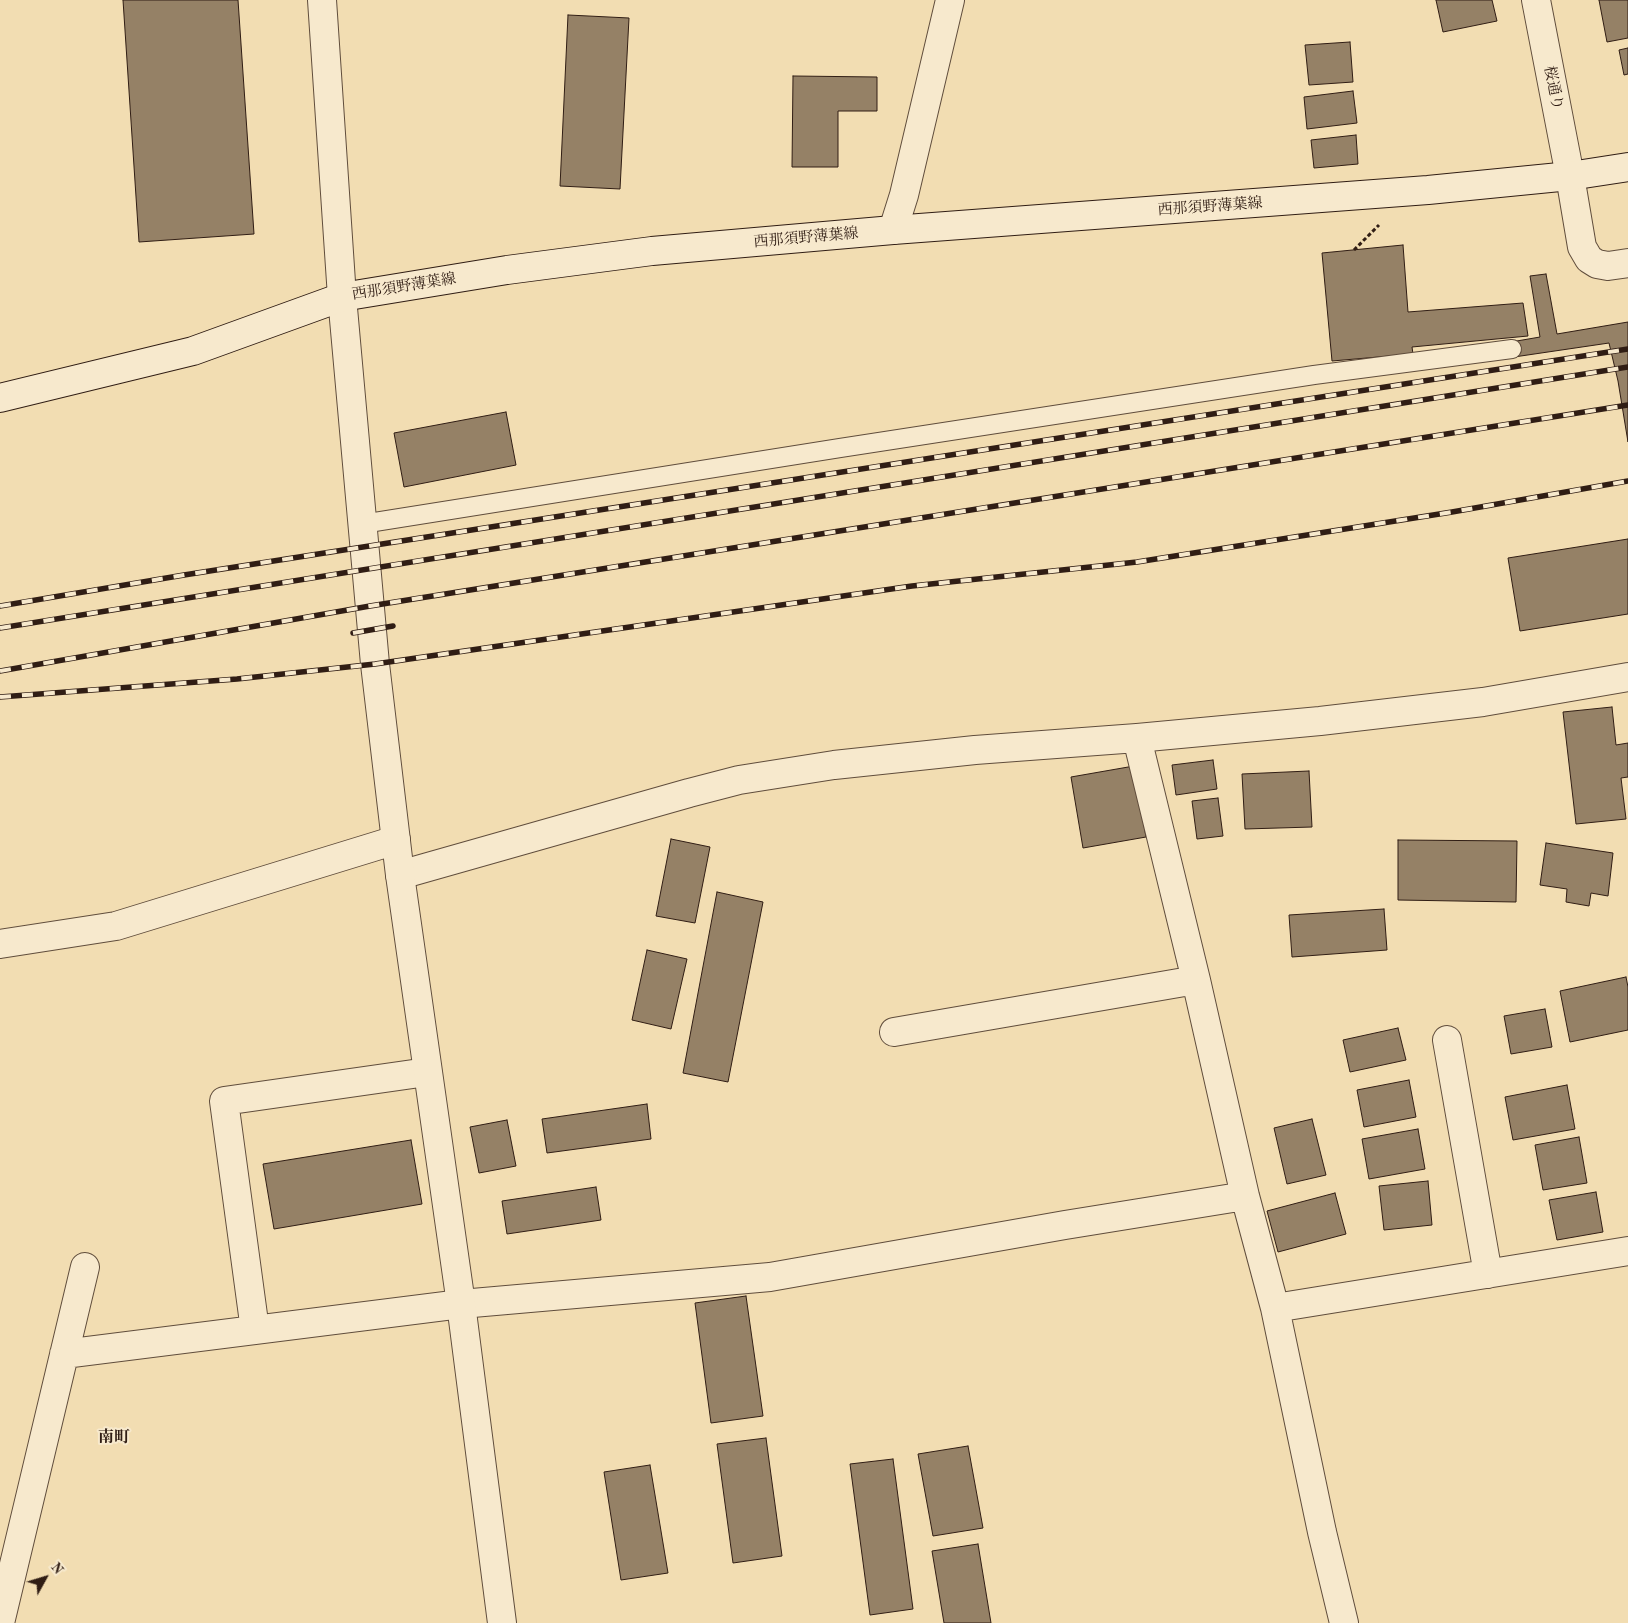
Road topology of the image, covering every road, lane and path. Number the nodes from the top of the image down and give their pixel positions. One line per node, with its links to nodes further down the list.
1 (322, 0): 10 (street)
2 (950, 0): 7 (street)
3 (1536, 0): 5 (street, 桜通り)
4 (1628, 167): 5 (street, 西那須野薄葉線)
5 (1570, 176): 7 (street, 西那須野薄葉線); 9 (street, 桜通り)
6 (1382, 222): 8 (path)
7 (893, 230): 10 (street, 西那須野薄葉線)
8 (1354, 250)
9 (1628, 263)
10 (342, 297): 12 (street, 西那須野薄葉線); 13 (street)
11 (1512, 349): 13 (lane)
12 (0, 398)
13 (362, 524): 16 (street)
14 (1628, 677): 15 (street)
15 (1137, 738): 17 (street); 19 (street)
16 (396, 840): 17 (street); 18 (street)
17 (400, 875): 22 (street)
18 (0, 944)
19 (1196, 980): 20 (street); 23 (street)
20 (894, 1032)
21 (1447, 1040): 26 (street)
22 (427, 1072): 27 (street); 29 (street)
23 (1245, 1196): 27 (street); 28 (street)
24 (1628, 1251): 26 (street)
25 (85, 1267): 30 (street)
26 (1488, 1274): 28 (street)
27 (460, 1304): 29 (street); 32 (street)
28 (1275, 1308): 33 (street)
29 (255, 1330): 30 (street)
30 (64, 1354): 31 (street)
31 (0, 1623)
32 (502, 1623)
33 (1344, 1623)

